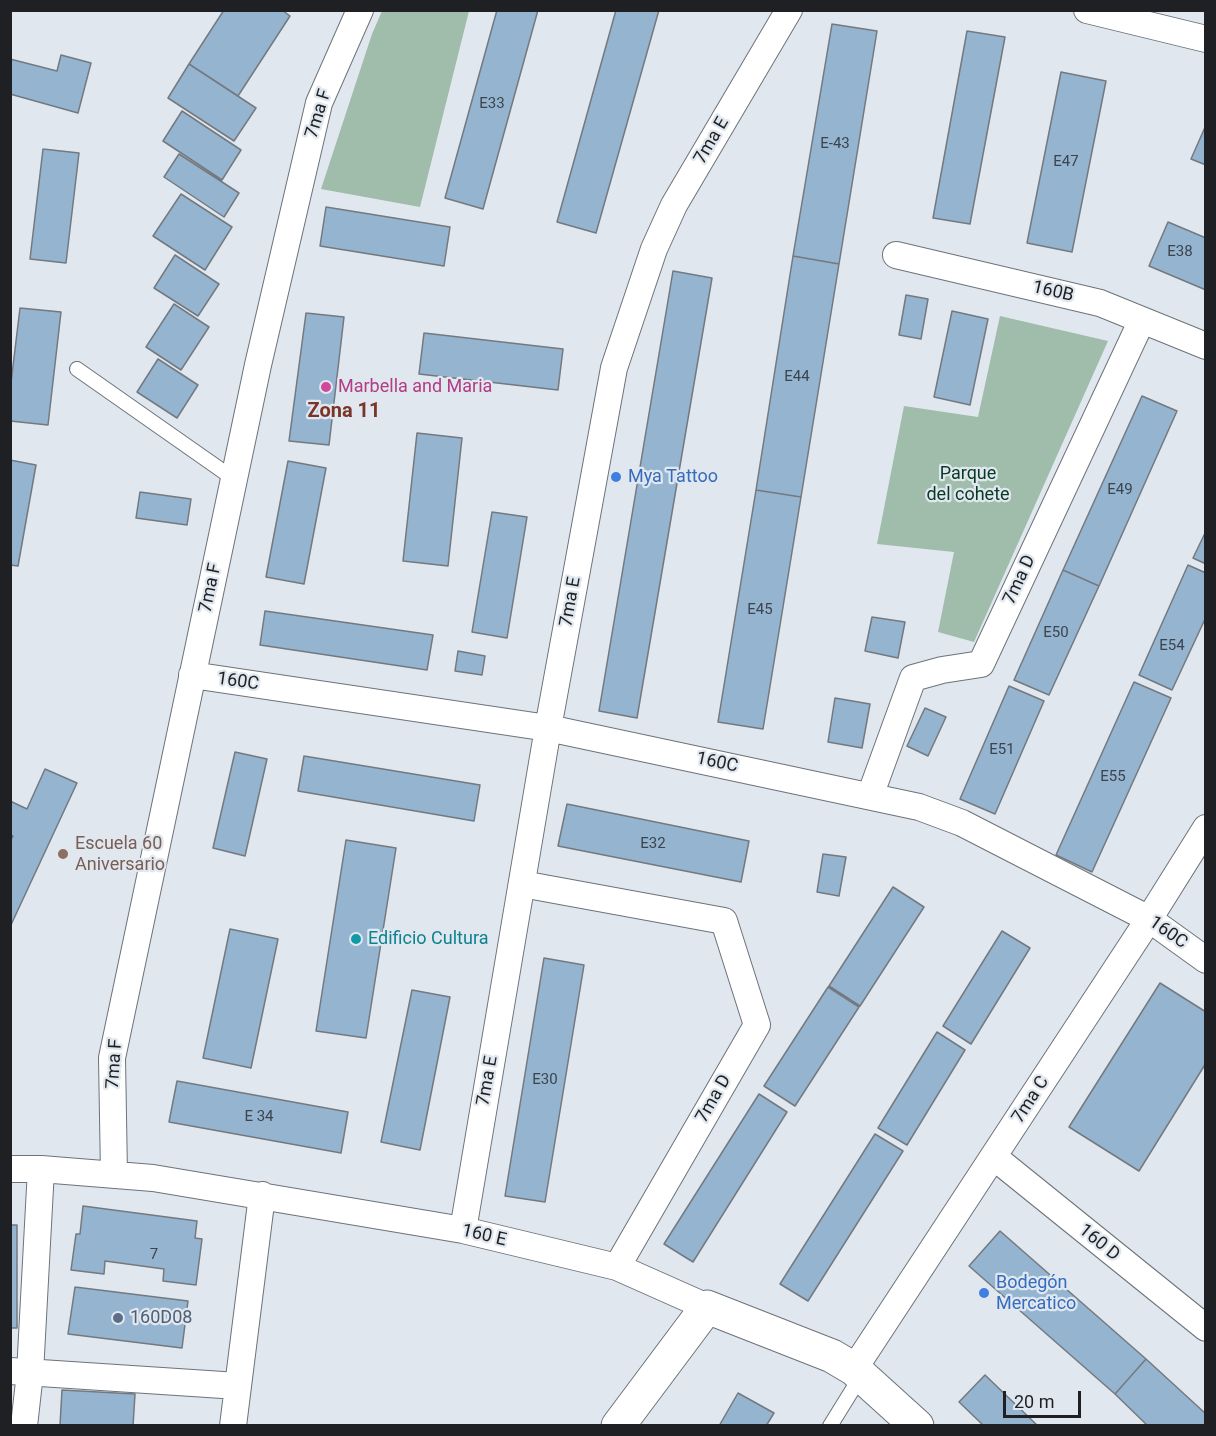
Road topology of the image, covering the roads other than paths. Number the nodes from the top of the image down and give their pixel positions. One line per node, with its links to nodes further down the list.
1 (360, 10): 9 (street, 7ma F)
2 (789, 10): 11 (street, 7ma E)
3 (1087, 10): 4 (street)
4 (1206, 39)
5 (896, 255): 6 (street, 160B)
6 (1142, 320): 7 (street, 160B); 12 (street, 7ma D)
7 (1206, 346)
8 (77, 369): 9 (lane)
9 (234, 479): 10 (street, 7ma F)
10 (192, 675): 11 (street, 160C); 20 (street, 7ma F)
11 (548, 728): 12 (street, 160C); 14 (street, 7ma E)
12 (870, 796): 15 (street, 160C)
13 (1206, 828): 15 (street, 7ma C)
14 (522, 884): 22 (street, 7ma E); 23 (street, 7ma D)
15 (1149, 919): 16 (street, 160C); 17 (street, 7ma C)
16 (1206, 960)
17 (994, 1157): 25 (street, 160 D); 27 (street, 7ma C)
18 (10, 1169): 19 (street, 160 E)
19 (41, 1169): 20 (street, 160 E); 26 (street)
20 (114, 1175): 21 (street, 160 E)
21 (262, 1195): 22 (street, 160 E); 28 (street)
22 (463, 1230): 23 (street, 160 E)
23 (617, 1267): 24 (street, 160 E)
24 (707, 1307): 27 (street, 160 E); 31 (street)
25 (1206, 1328)
26 (20, 1372): 28 (street); 29 (street)
27 (857, 1372): 32 (lane); 33 (street, 160 E)
28 (238, 1386): 30 (street)
29 (24, 1425)
30 (233, 1425)
31 (618, 1425)
32 (830, 1425)
33 (917, 1425)

